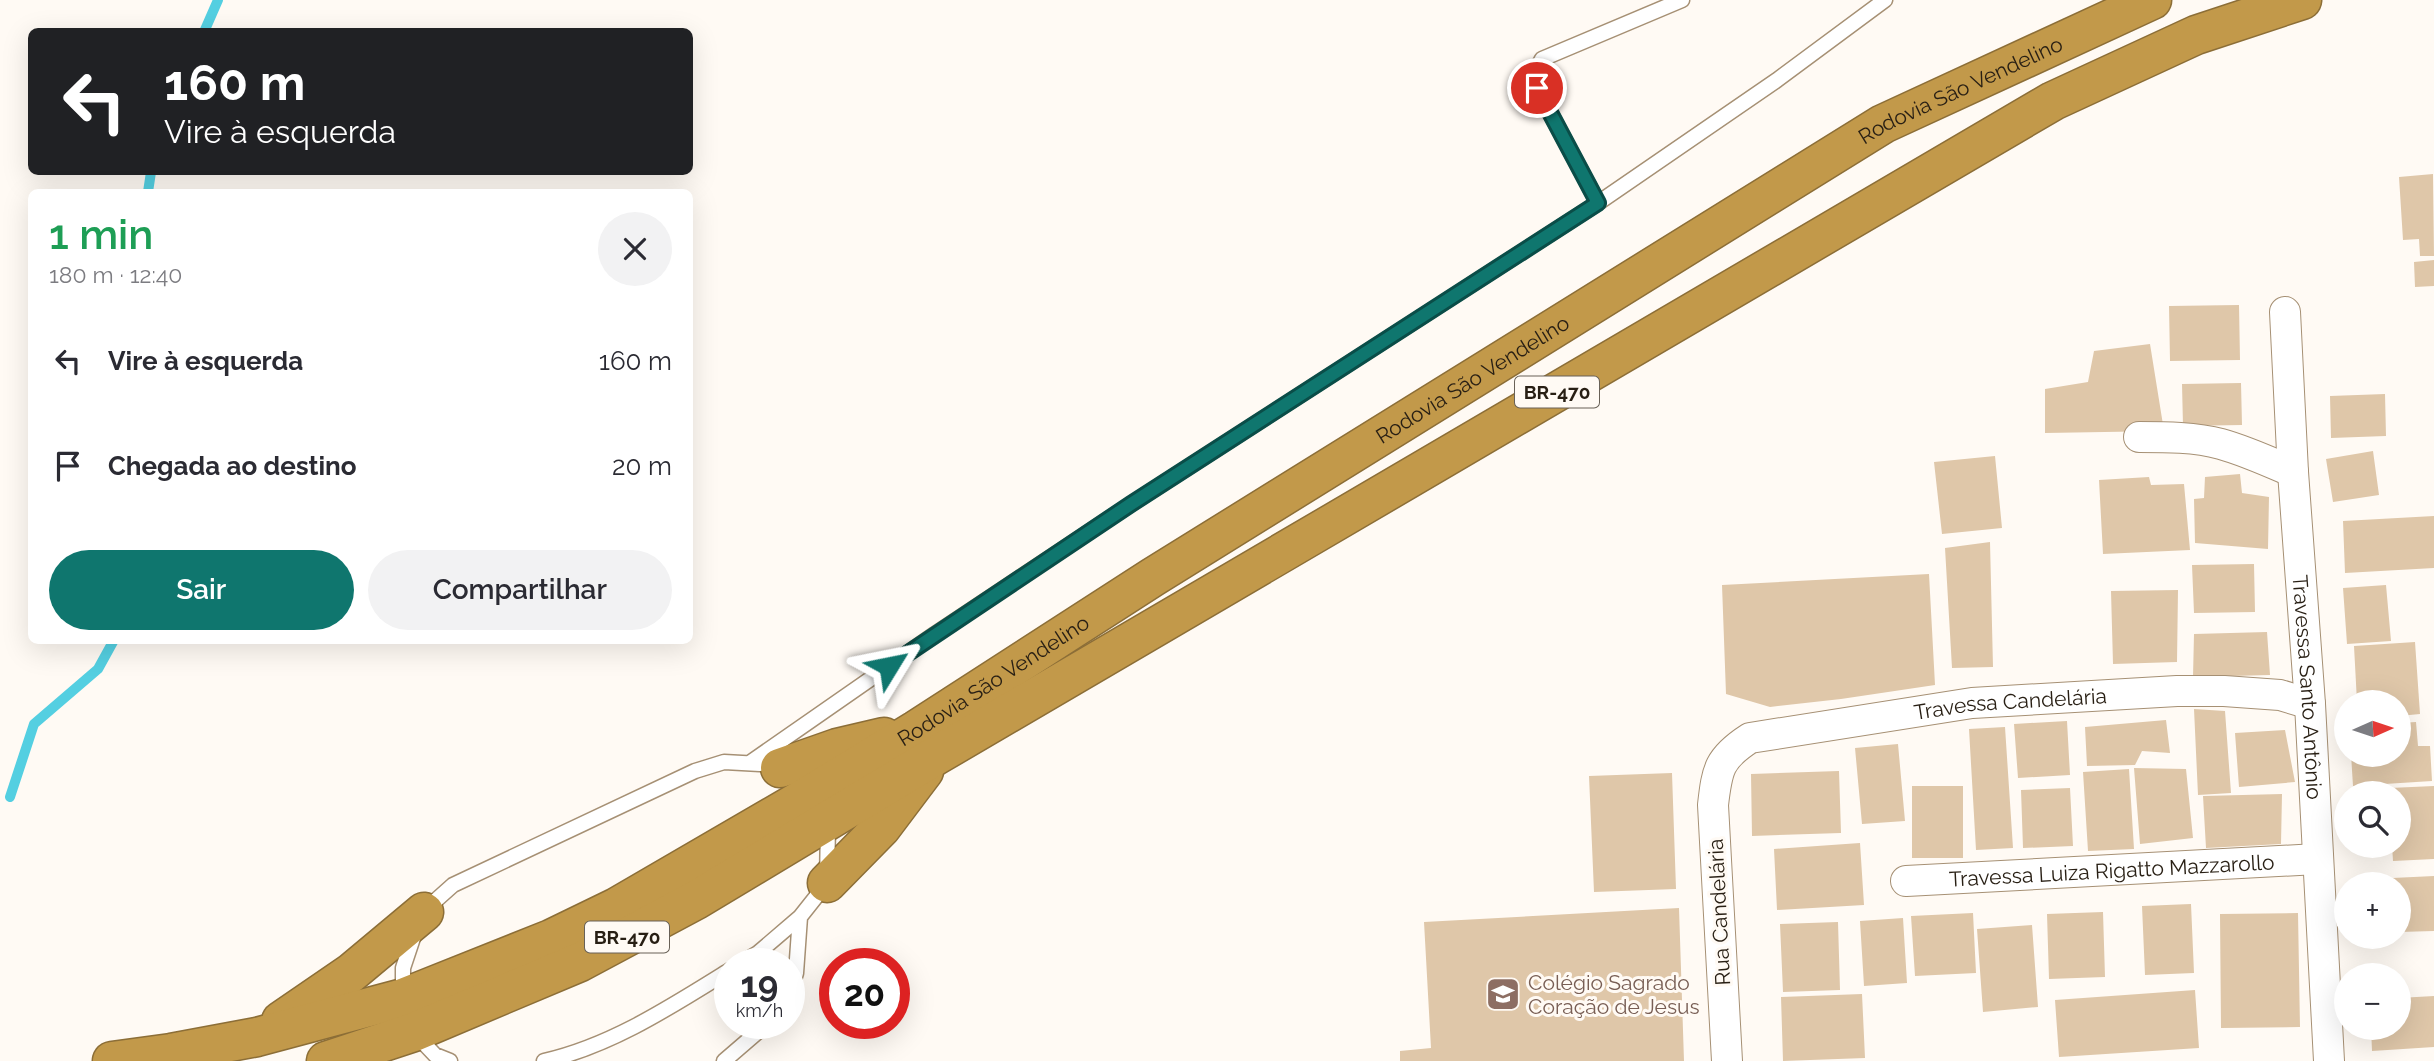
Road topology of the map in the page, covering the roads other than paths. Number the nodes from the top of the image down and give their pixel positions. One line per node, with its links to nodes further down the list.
1 (1682, 0): 5 (lane)
2 (1885, 0): 5 (lane)
3 (2152, 0): 10 (highway, Rodovia São Vendelino / BR-470)
4 (2302, 0): 10 (highway, BR-470)
5 (1598, 203): 12 (lane)
6 (2285, 312): 8 (street, Travessa Santo Antônio)
7 (2139, 437): 8 (street)
8 (2293, 472): 9 (street, Travessa Santo Antônio)
9 (2310, 704): 11 (street, Travessa Candelária); 14 (street, Travessa Santo Antônio)
10 (927, 742): 12 (highway); 13 (highway, Rodovia São Vendelino / BR-470); 16 (highway)
11 (1721, 763): 30 (street, Rua Candelária)
12 (766, 765): 13 (lane); 17 (lane)
13 (821, 806): 16 (lane); 22 (highway, BR-470)
14 (2317, 859): 15 (street, Travessa Luiza Rigatto Mazzarollo); 31 (street, Travessa Santo Antônio)
15 (1906, 881)
16 (827, 883): 18 (lane)
17 (424, 912): 22 (lane); 23 (highway)
18 (800, 916): 19 (lane); 20 (lane)
19 (764, 948)
20 (798, 948)
21 (714, 980): 28 (lane)
22 (408, 1015): 23 (highway, BR-470); 26 (highway, BR-470); 27 (lane)
23 (257, 1037): 25 (highway, BR-470)
24 (750, 1039): 29 (lane)
25 (112, 1061)
26 (326, 1061)
27 (450, 1061)
28 (544, 1061)
29 (724, 1061)
30 (1727, 1061)
31 (2329, 1061)

